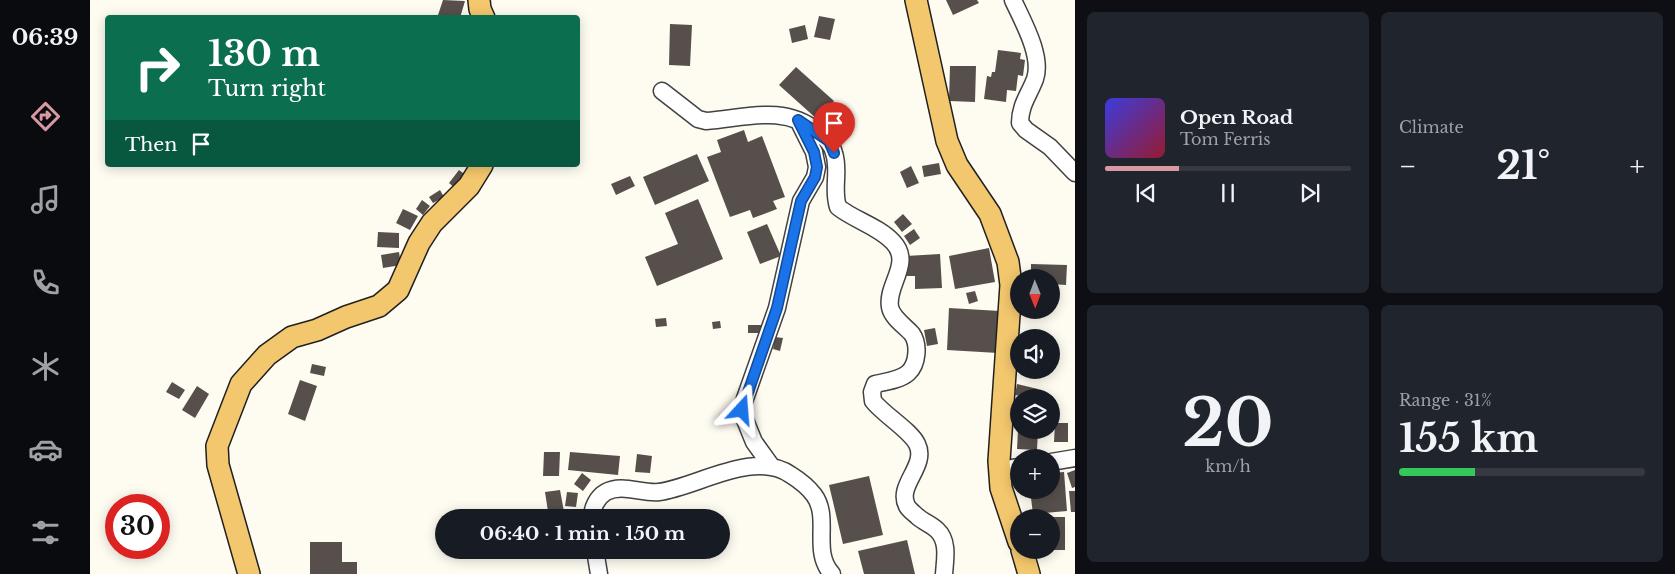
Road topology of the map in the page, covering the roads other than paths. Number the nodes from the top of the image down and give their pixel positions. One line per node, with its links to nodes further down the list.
1 (479, 0): 4 (main road)
2 (916, 0): 12 (main road)
3 (1013, 0): 8 (street)
4 (483, 15)
5 (662, 91): 6 (street)
6 (798, 120): 11 (street); 20 (street)
7 (481, 167): 17 (main road)
8 (1075, 173)
9 (1075, 458): 10 (street)
10 (1060, 460)
11 (772, 467): 13 (street); 19 (street)
12 (1009, 468): 14 (main road)
13 (594, 509)
14 (1010, 515)
15 (596, 559): 18 (street)
16 (1025, 559): 21 (main road)
17 (249, 574)
18 (599, 574)
19 (832, 574)
20 (944, 574)
21 (1029, 574)

